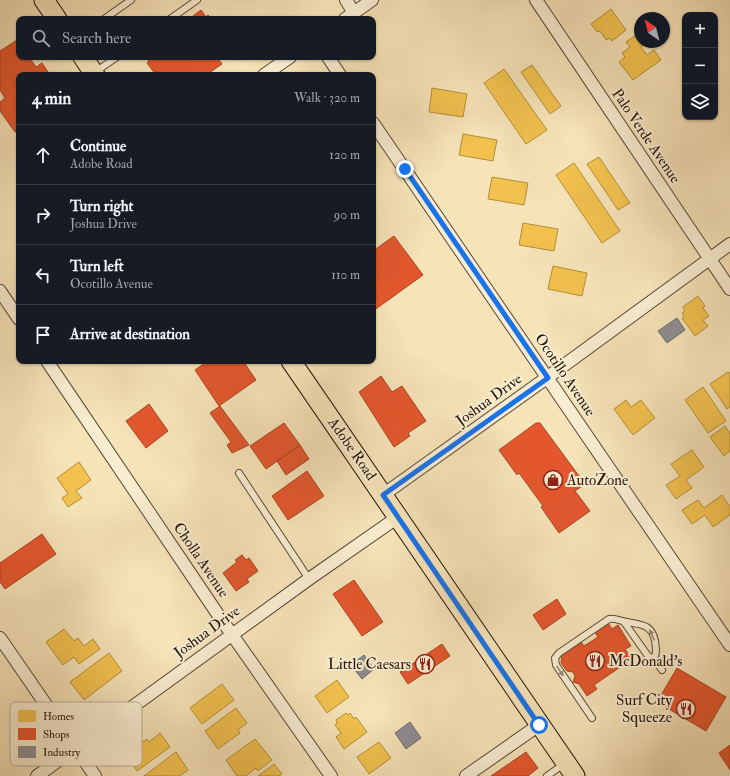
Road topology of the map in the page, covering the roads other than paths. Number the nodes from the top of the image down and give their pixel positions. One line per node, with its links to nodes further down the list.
1 (44, 0): 7 (main road)
2 (131, 0): 8 (lane)
3 (197, 0): 9 (lane)
4 (346, 0): 10 (street)
5 (372, 0): 10 (street)
6 (536, 0): 21 (street, Palo Verde Avenue)
7 (55, 16)
8 (108, 16)
9 (174, 16)
10 (349, 16)
11 (85, 60): 15 (main road)
12 (113, 60): 16 (lane)
13 (286, 60): 17 (street)
14 (330, 60): 18 (street)
15 (93, 72)
16 (97, 72)
17 (268, 72)
18 (338, 72)
19 (376, 127): 27 (street, Ocotillo Avenue)
20 (730, 244): 21 (street, Joshua Drive)
21 (710, 259): 22 (street, Palo Verde Avenue); 27 (street, Joshua Drive)
22 (730, 289)
23 (0, 291): 24 (street)
24 (16, 315)
25 (49, 364): 33 (street, Cholla Avenue)
26 (293, 364): 29 (main road, Adobe Road)
27 (548, 378): 29 (street, Joshua Drive); 35 (street, Ocotillo Avenue)
28 (239, 473): 31 (lane)
29 (383, 495): 30 (main road, Adobe Road)
30 (398, 517): 31 (street, Joshua Drive); 41 (main road, Adobe Road)
31 (309, 579): 33 (street, Joshua Drive)
32 (624, 622): 36 (lane); 36 (lane, one-way to 32); 40 (lane, one-way to 40)
33 (232, 634): 39 (street, Joshua Drive); 47 (street, Cholla Avenue)
34 (0, 638): 38 (street)
35 (730, 645)
36 (654, 659): 37 (lane)
37 (662, 670)
38 (44, 702)
39 (139, 702)
40 (592, 718)
41 (539, 725): 44 (main road, Adobe Road); 48 (street)
42 (51, 766): 45 (street, Joshua Drive)
43 (88, 766): 46 (street)
44 (570, 769): 49 (lane)
45 (37, 776)
46 (95, 776)
47 (331, 776)
48 (466, 776)
49 (546, 776)

